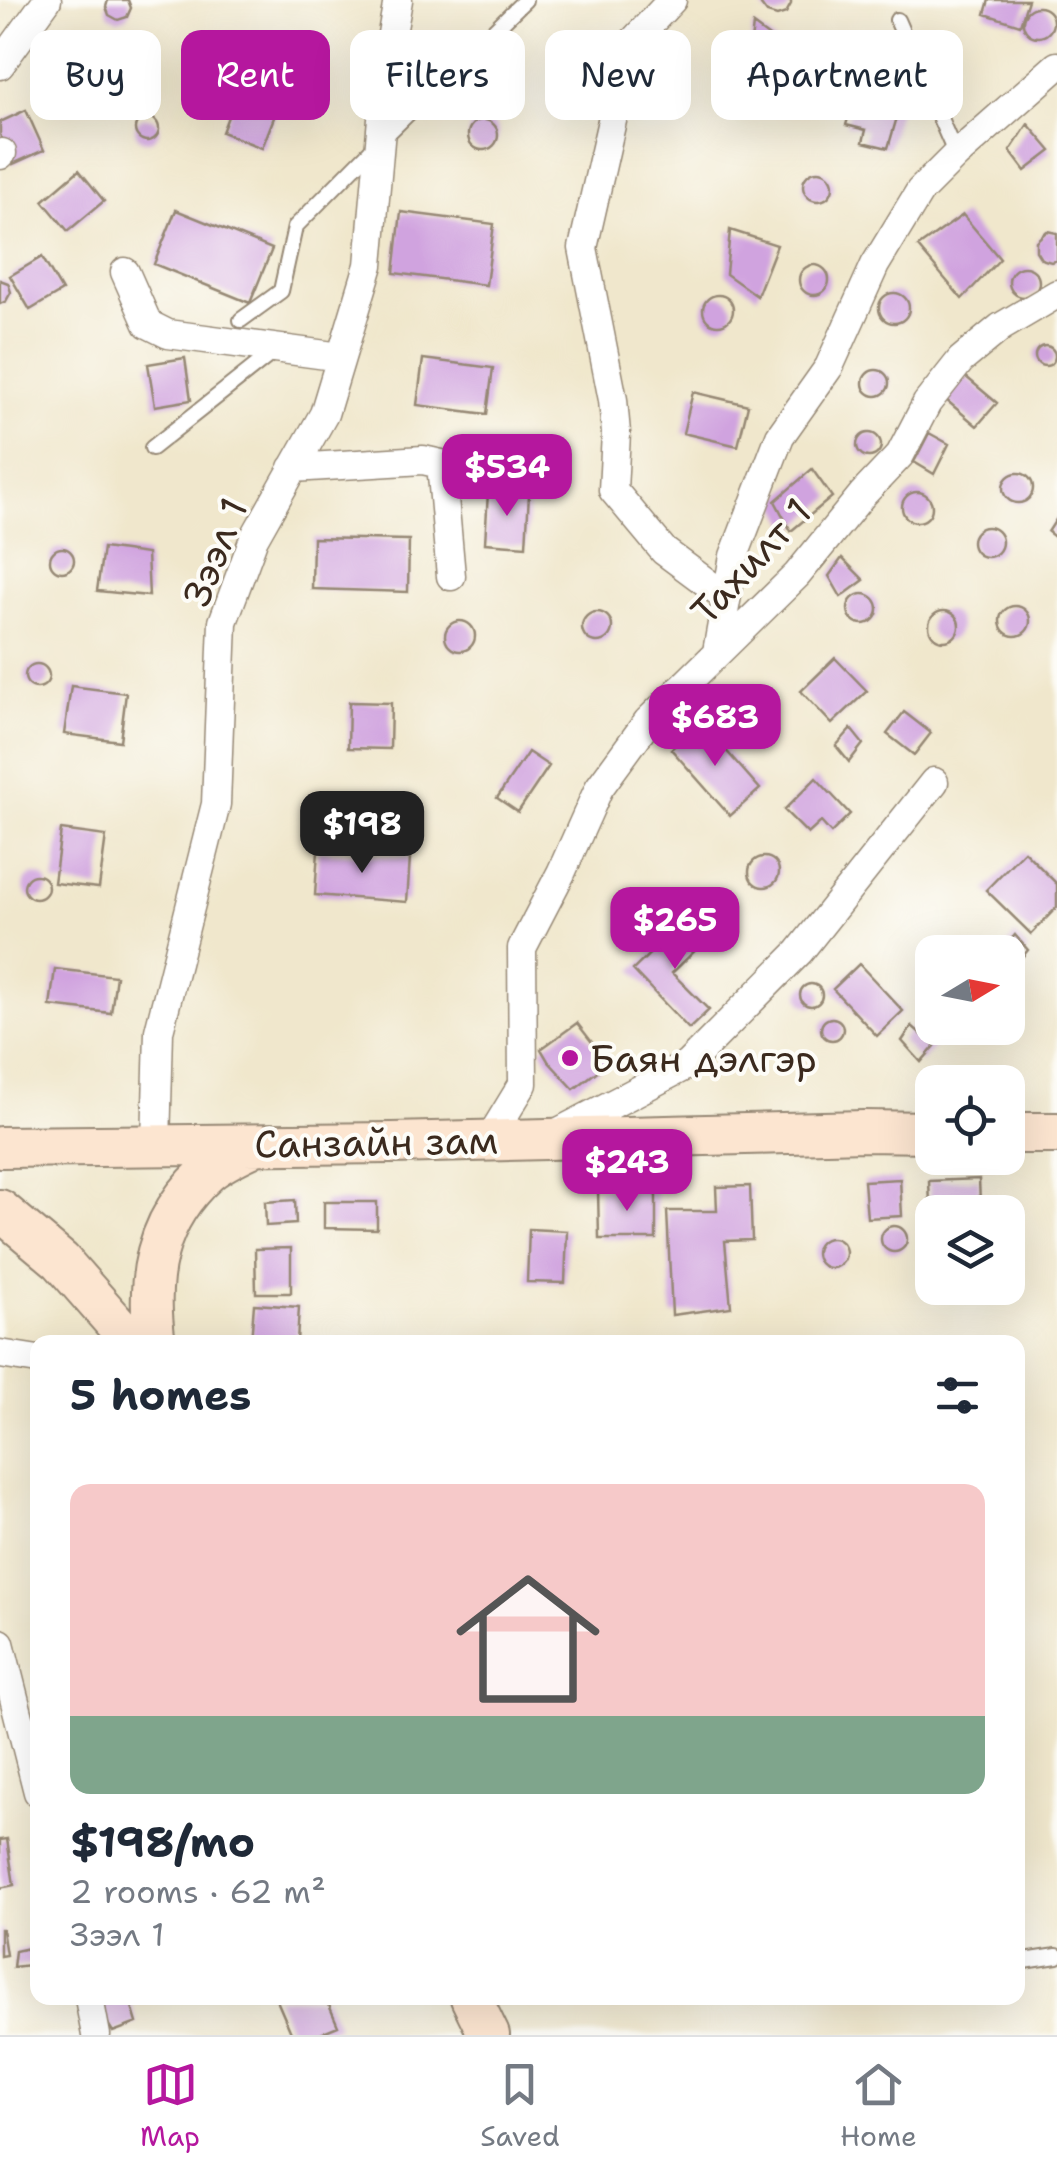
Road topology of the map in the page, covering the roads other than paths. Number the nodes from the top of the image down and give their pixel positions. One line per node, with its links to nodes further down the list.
1 (48, 0): 6 (street)
2 (398, 0): 8 (street, Зээл 1)
3 (525, 0): 8 (lane)
4 (672, 0): 18 (street)
5 (897, 20): 9 (lane)
6 (0, 65)
7 (1057, 66): 9 (street)
8 (380, 141): 12 (lane); 14 (street, Зээл 1)
9 (956, 154): 18 (street)
10 (125, 272): 13 (street)
11 (1057, 294): 19 (street, Тахилт 1)
12 (242, 320)
13 (277, 349): 14 (street); 15 (lane)
14 (341, 357): 16 (street, Зээл 1)
15 (152, 448)
16 (294, 468): 17 (street); 27 (street, Зээл 1)
17 (450, 576)
18 (726, 597): 19 (street)
19 (717, 652): 25 (street, Тахилт 1)
20 (934, 782): 24 (street)
21 (915, 1132): 24 (main road, Санзайн зам)
22 (1025, 1133): 23 (main road)
23 (1057, 1133)
24 (545, 1139): 25 (main road, Санзайн зам)
25 (489, 1140): 26 (main road, Санзайн зам)
26 (257, 1144): 27 (main road, Санзайн зам); 31 (main road)
27 (156, 1145): 28 (main road, Санзайн зам)
28 (0, 1148)
29 (0, 1210): 30 (main road)
30 (126, 1335)
31 (154, 1335)
32 (0, 1354): 33 (street)
33 (30, 1359)
34 (0, 1644): 35 (street)
35 (30, 1761)
36 (1057, 1956): 37 (lane)
37 (1025, 1961)
38 (90, 2005): 40 (street)
39 (474, 2005): 41 (main road)
40 (96, 2035)
41 (489, 2035)

